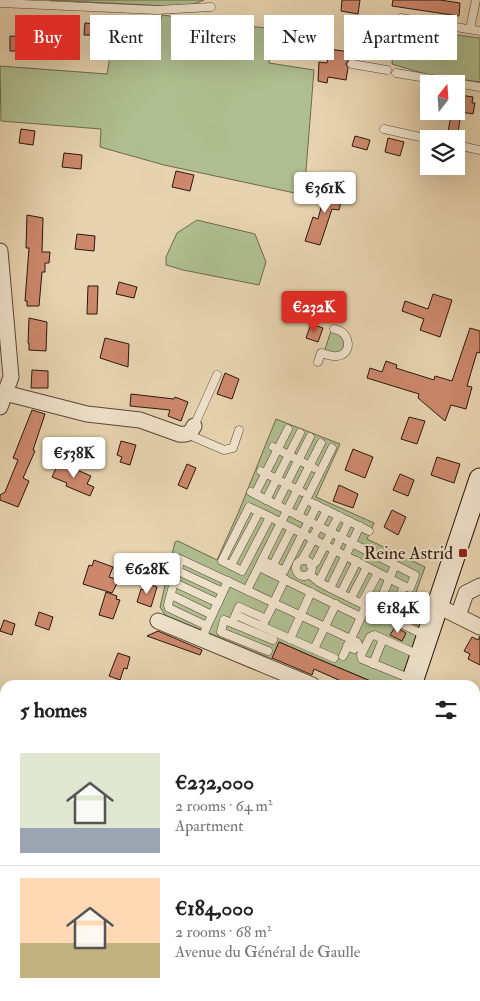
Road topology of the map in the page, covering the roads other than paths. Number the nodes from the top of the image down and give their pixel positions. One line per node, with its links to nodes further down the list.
1 (476, 0): 5 (lane)
2 (0, 3): 3 (lane)
3 (211, 7)
4 (457, 27): 5 (lane)
5 (470, 29): 6 (lane)
6 (480, 31)
7 (352, 64): 8 (lane)
8 (387, 70)
9 (396, 73): 10 (lane)
10 (480, 87)
11 (384, 129): 12 (lane)
12 (420, 137)
13 (465, 146): 14 (lane)
14 (480, 150)
15 (0, 251): 19 (street)
16 (334, 329): 17 (lane)
17 (318, 362)
18 (216, 375): 23 (lane)
19 (5, 393): 20 (street); 23 (street)
20 (0, 407)
21 (288, 429): 27 (lane)
22 (239, 430): 23 (lane)
23 (194, 432)
24 (300, 432): 29 (lane)
25 (310, 437): 30 (lane)
26 (321, 443): 31 (lane)
27 (275, 448): 29 (lane); 33 (lane)
28 (332, 448): 32 (lane)
29 (288, 455): 30 (lane); 34 (lane)
30 (298, 460): 31 (lane); 36 (lane)
31 (309, 466): 32 (lane); 37 (lane)
32 (320, 471): 38 (lane)
33 (263, 472): 34 (lane); 39 (lane)
34 (276, 479): 36 (lane); 39 (lane)
35 (480, 479): 94 (street)
36 (286, 484): 37 (lane); 40 (lane)
37 (297, 490): 38 (lane); 42 (lane)
38 (307, 498): 41 (lane); 45 (lane)
39 (266, 500): 40 (lane)
40 (276, 505): 42 (lane)
41 (317, 505): 43 (lane); 48 (lane)
42 (287, 510): 45 (lane); 50 (lane)
43 (327, 510): 46 (lane); 51 (lane)
44 (259, 512): 47 (lane); 59 (lane); 62 (lane)
45 (298, 516): 48 (lane)
46 (338, 516): 49 (lane); 55 (lane)
47 (270, 517): 50 (lane); 64 (lane)
48 (309, 521): 51 (lane); 56 (lane)
49 (350, 521): 52 (lane); 57 (lane)
50 (281, 523): 53 (lane); 68 (lane)
51 (319, 526): 55 (lane); 58 (lane)
52 (360, 526): 54 (lane); 60 (lane)
53 (292, 528): 56 (lane); 72 (lane)
54 (369, 531)
55 (331, 533): 57 (lane); 61 (lane)
56 (302, 534): 58 (lane); 72 (lane)
57 (341, 538): 60 (lane); 63 (lane)
58 (313, 539): 61 (lane); 67 (lane)
59 (232, 541): 62 (lane); 70 (lane)
60 (352, 543): 65 (lane); 66 (lane)
61 (325, 545): 63 (lane); 73 (lane)
62 (241, 546): 64 (lane); 70 (lane)
63 (335, 550): 65 (lane); 80 (lane)
64 (252, 551): 68 (lane); 70 (lane)
65 (346, 556): 69 (lane); 83 (lane)
66 (382, 558): 71 (lane); 74 (lane)
67 (302, 560): 73 (lane); 73 (lane)
68 (261, 561): 72 (lane); 76 (lane); 84 (lane)
69 (358, 562): 74 (lane); 87 (lane)
70 (231, 565)
71 (396, 565): 77 (lane); 81 (lane)
72 (273, 566)
73 (310, 570): 80 (lane)
74 (373, 570): 77 (lane); 89 (lane); 93 (lane)
75 (178, 571): 78 (lane); 79 (lane); 85 (lane)
76 (285, 579): 86 (lane); 91 (lane)
77 (390, 579): 81 (lane); 95 (lane)
78 (228, 581): 84 (lane); 85 (lane)
79 (174, 582): 88 (lane); 90 (lane)
80 (319, 582): 83 (lane)
81 (404, 586): 100 (lane)
82 (480, 586): 99 (street)
83 (330, 588): 87 (lane)
84 (247, 590): 91 (lane)
85 (223, 592): 90 (lane)
86 (311, 592): 92 (lane); 97 (lane)
87 (341, 592): 89 (lane)
88 (170, 595): 96 (lane); 106 (lane)
89 (351, 598): 93 (lane)
90 (218, 603): 96 (lane)
91 (274, 603): 97 (lane); 103 (lane)
92 (336, 604): 98 (lane); 105 (lane)
93 (364, 604): 95 (lane); 98 (lane)
94 (438, 606): 99 (street); 107 (street)
95 (376, 611): 100 (lane)
96 (212, 614): 106 (lane)
97 (301, 615): 105 (lane); 108 (lane)
98 (361, 616): 111 (lane)
99 (458, 616): 104 (street)
100 (391, 618): 107 (lane)
101 (234, 619): 103 (lane); 110 (lane); 114 (lane)
102 (158, 621): 106 (street)
103 (265, 623): 108 (lane)
104 (480, 626)
105 (325, 627): 111 (lane); 113 (lane)
106 (205, 633): 117 (street)
107 (428, 636): 115 (street)
108 (290, 639): 113 (lane)
109 (383, 639): 112 (lane); 115 (lane); 116 (lane)
110 (273, 640)
111 (349, 643): 112 (lane); 113 (lane)
112 (361, 648): 116 (lane)
113 (314, 650)
114 (268, 651)
115 (421, 656): 119 (street)
116 (373, 664): 118 (lane)
117 (302, 680)
118 (406, 680)
119 (413, 680)

